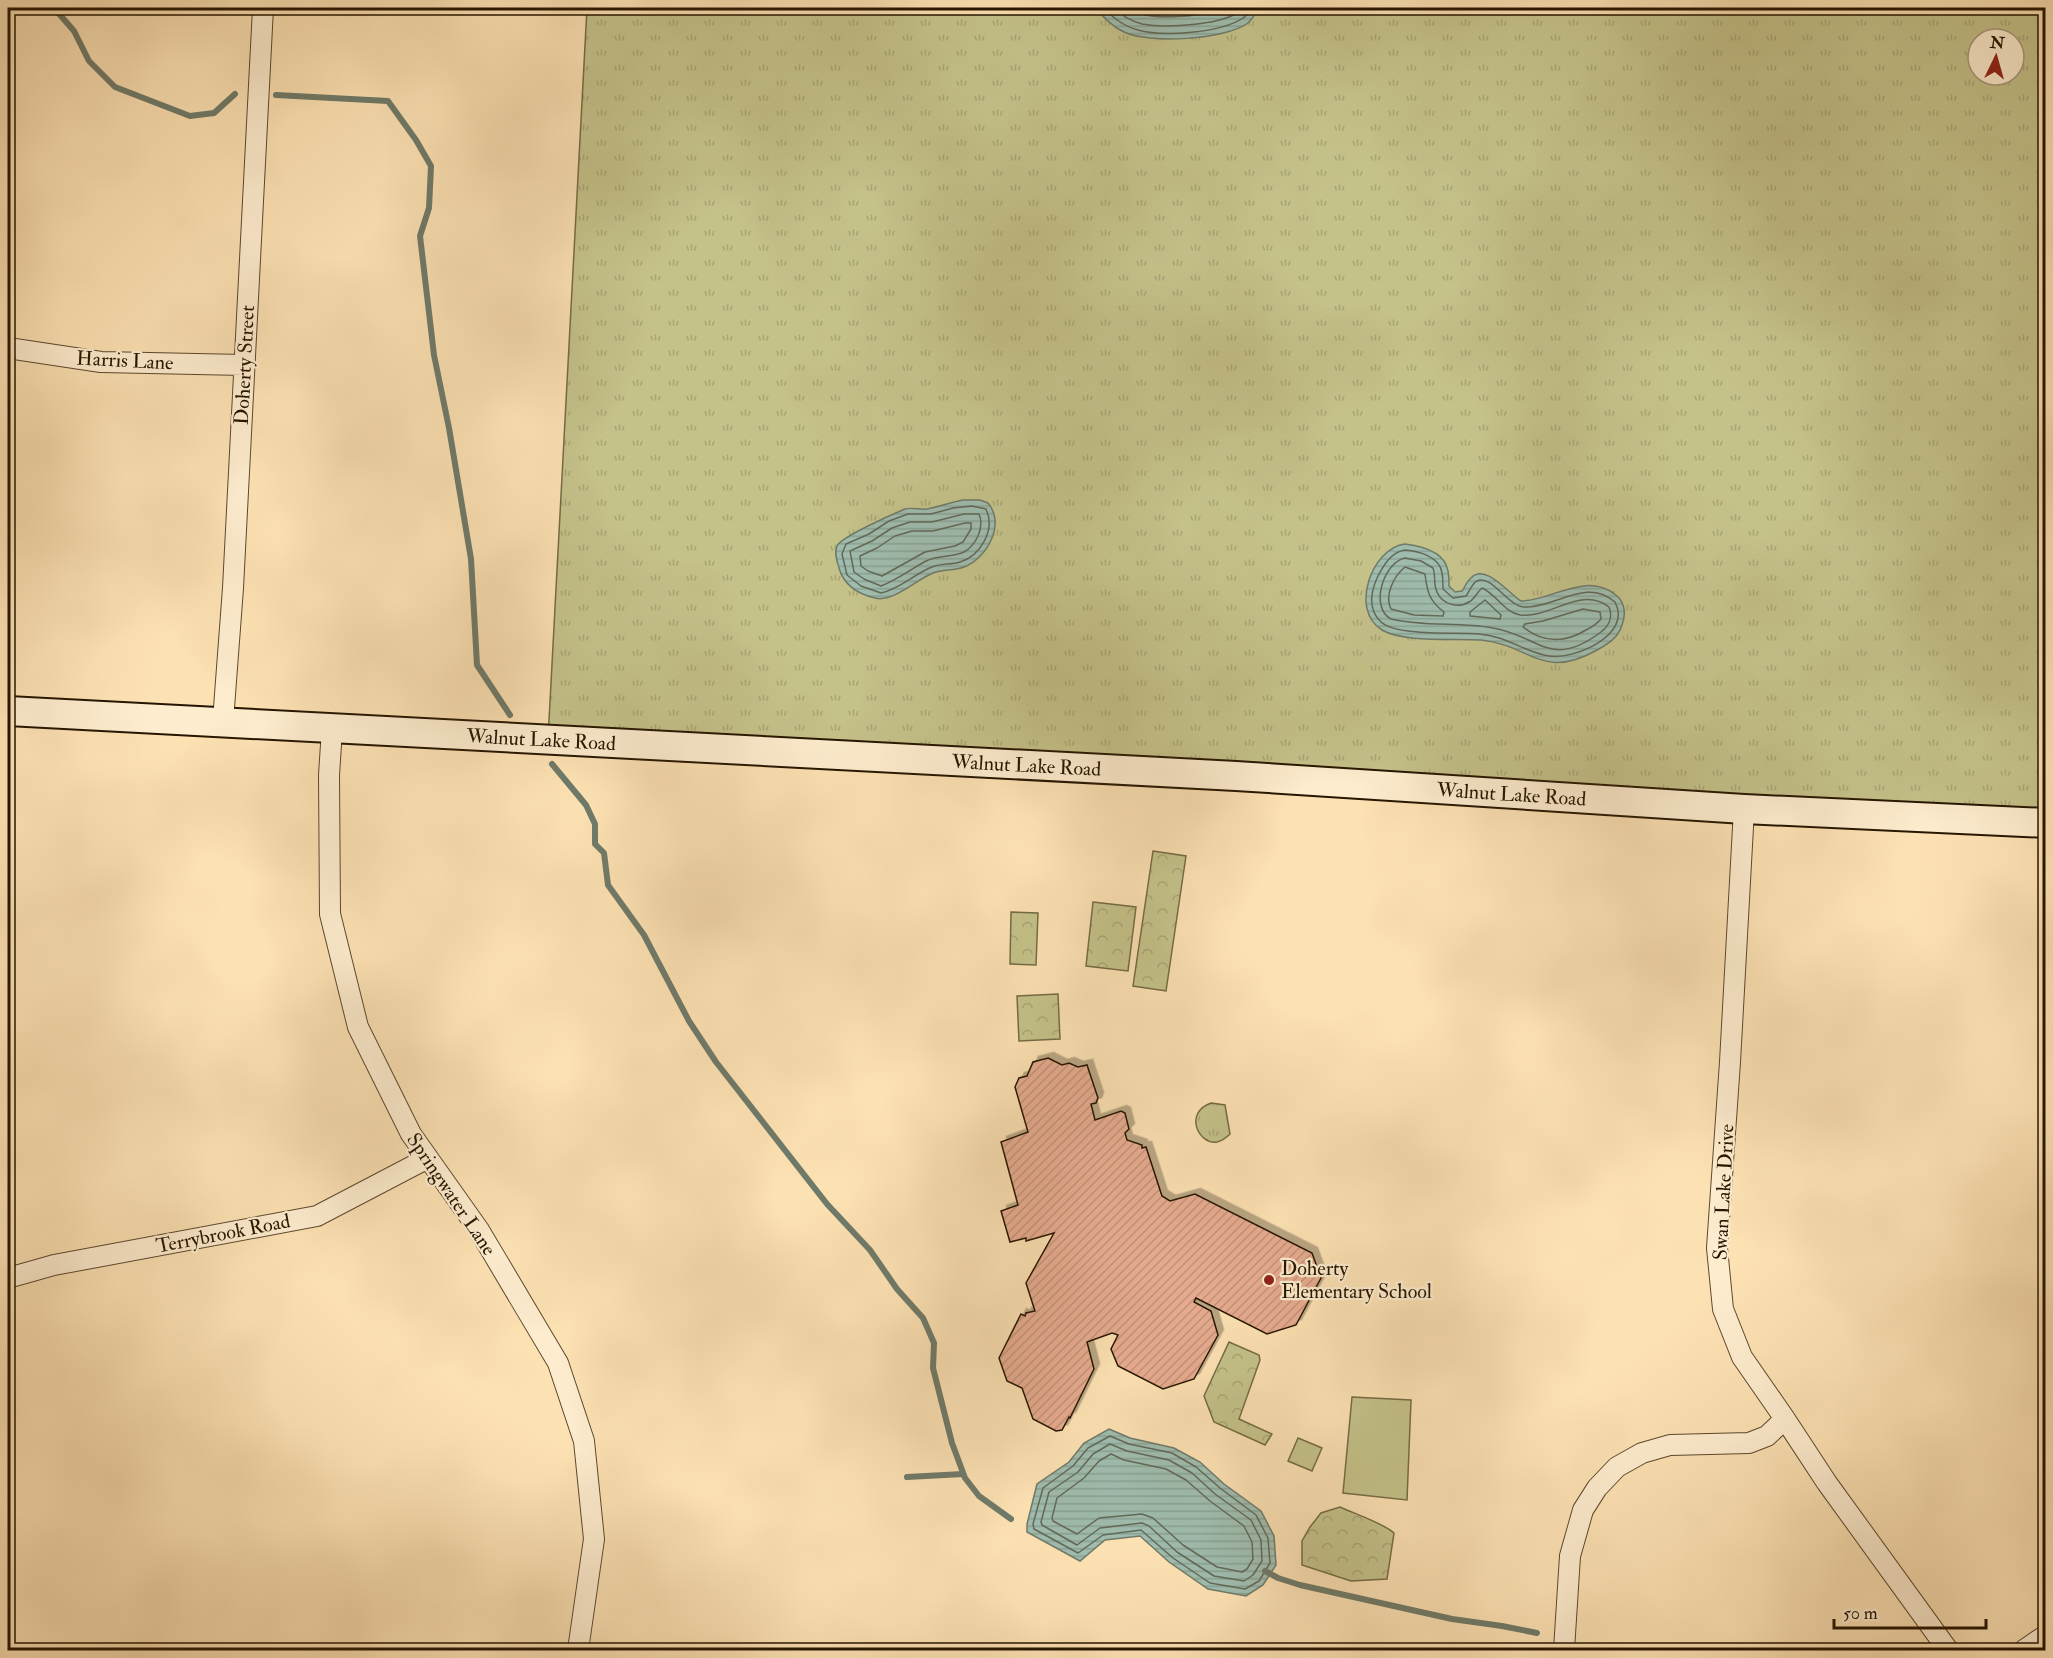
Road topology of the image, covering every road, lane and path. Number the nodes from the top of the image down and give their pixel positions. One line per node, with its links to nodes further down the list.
1 (263, 8): 3 (street, Doherty Street)
2 (8, 348): 3 (street, Harris Lane)
3 (244, 365): 5 (street, Doherty Street)
4 (8, 711): 5 (street, Walnut Lake Road)
5 (223, 722): 6 (street, Walnut Lake Road)
6 (332, 729): 7 (street, Walnut Lake Road); 9 (street, Springwater Lane)
7 (1744, 809): 8 (street, Walnut Lake Road); 11 (street, Swan Lake Drive)
8 (2046, 823)
9 (428, 1158): 10 (street, Terrybrook Road); 13 (street, Springwater Lane)
10 (8, 1278)
11 (1785, 1419): 14 (street); 15 (street, Swan Lake Drive)
12 (2046, 1635): 16 (street)
13 (578, 1650)
14 (1564, 1650)
15 (1948, 1650)
16 (2024, 1650)

